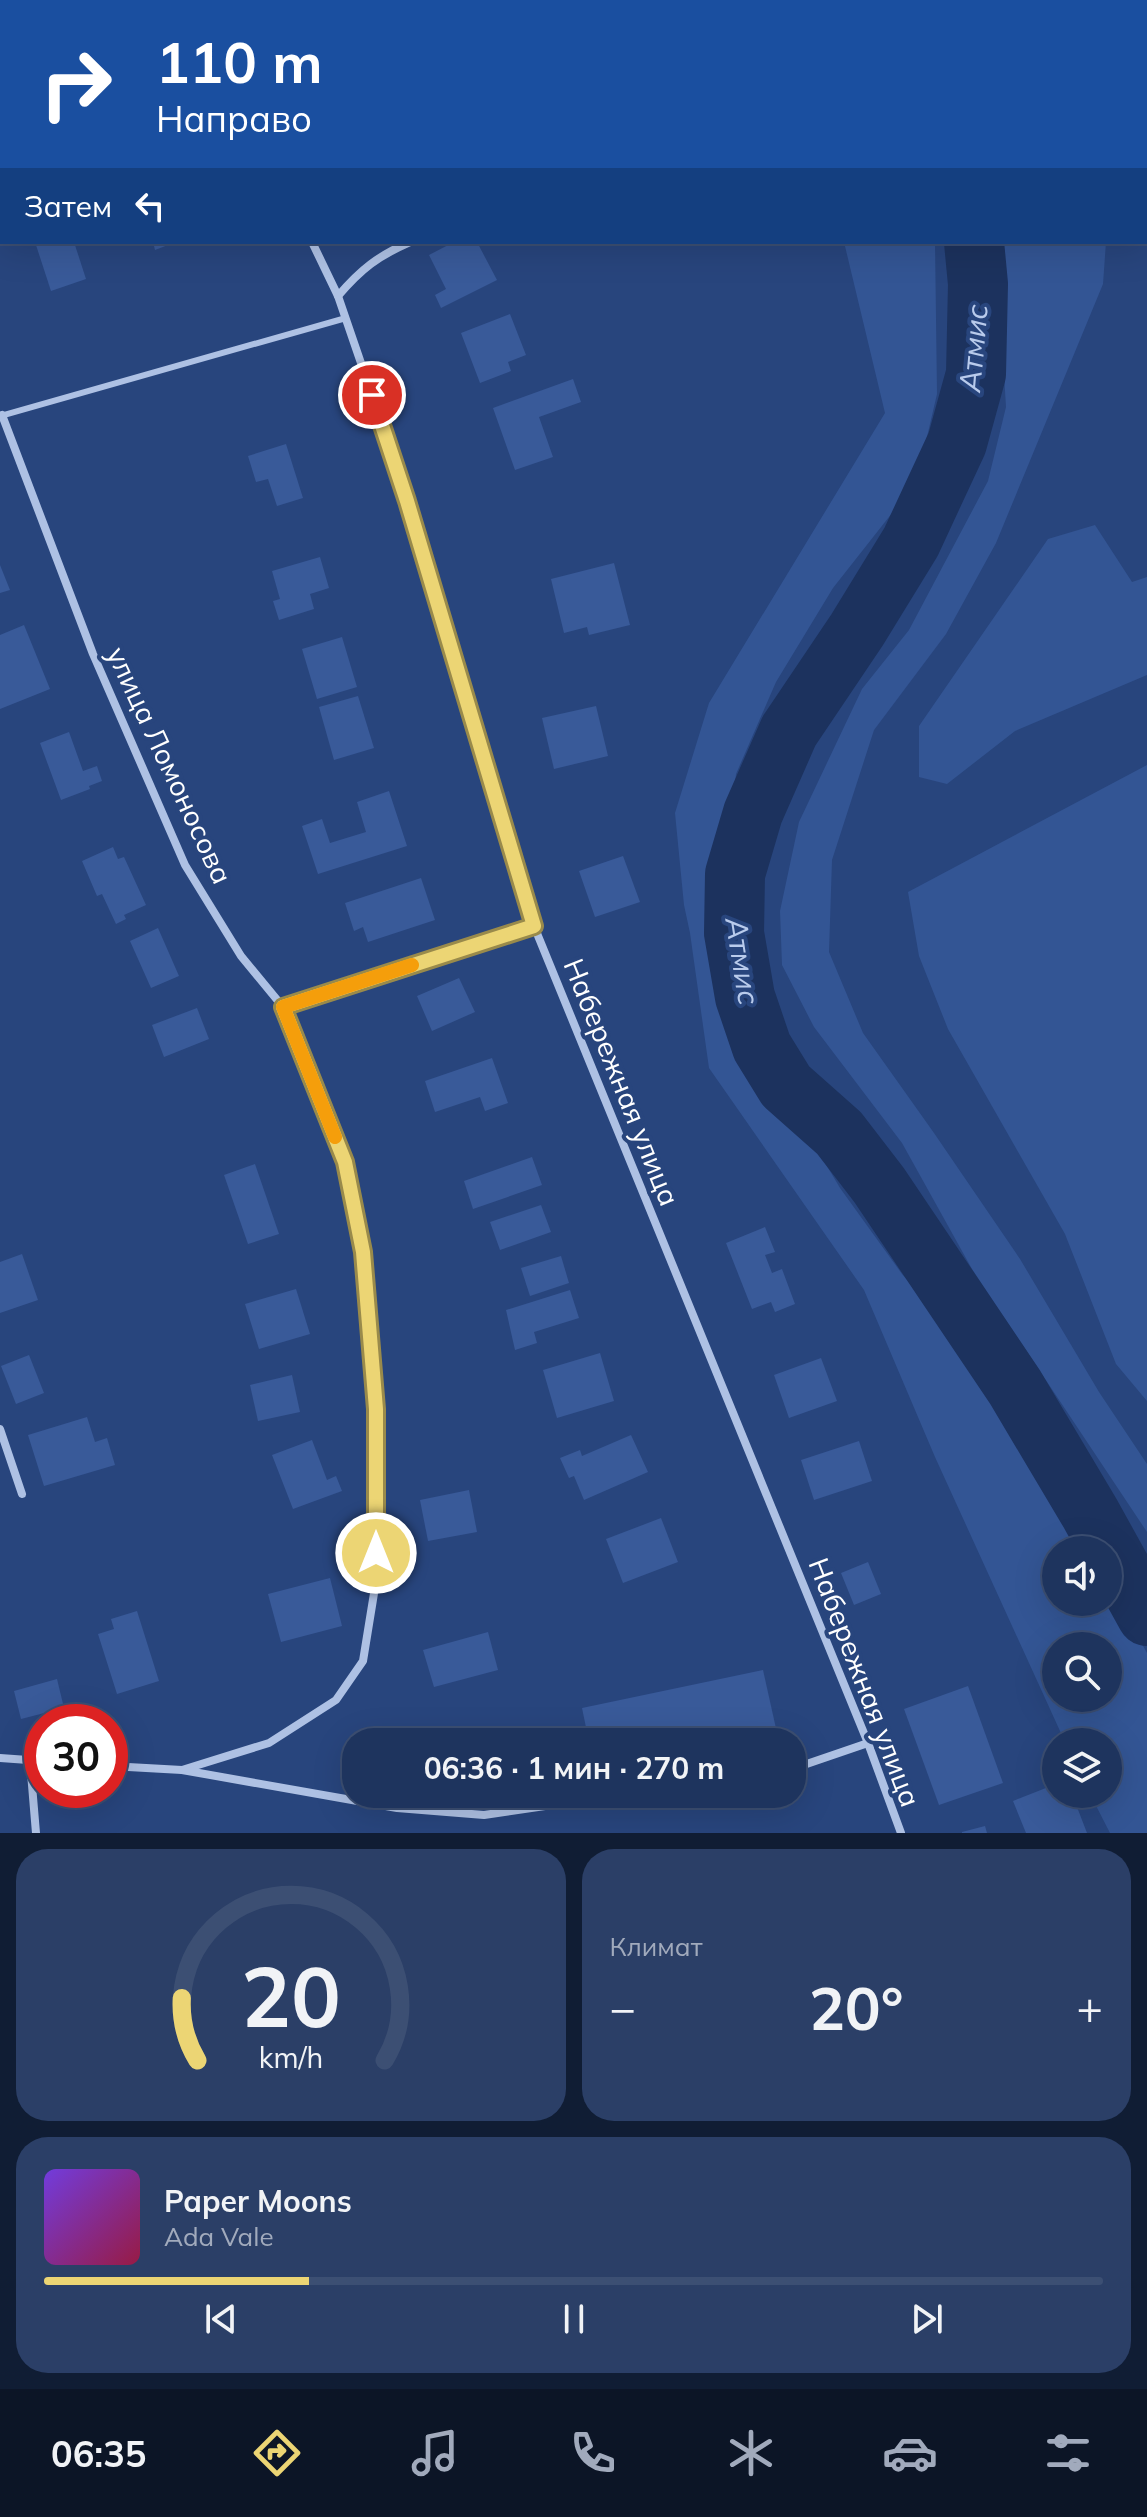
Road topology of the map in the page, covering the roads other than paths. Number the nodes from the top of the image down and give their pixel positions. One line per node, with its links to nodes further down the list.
1 (313, 244): 3 (street, Набережная улица)
2 (405, 244): 3 (street)
3 (338, 296): 4 (street, Набережная улица)
4 (346, 318): 5 (lane); 6 (street, Набережная улица)
5 (1, 415): 7 (street, улица Ломоносова)
6 (534, 926): 7 (street); 10 (street, Набережная улица)
7 (283, 1007): 15 (street, улица Ломоносова)
8 (0, 1429): 9 (street)
9 (22, 1494)
10 (868, 1743): 13 (street); 21 (street, Набережная улица)
11 (0, 1758): 12 (street)
12 (24, 1760)
13 (806, 1764)
14 (128, 1767): 15 (street)
15 (182, 1770): 16 (street)
16 (342, 1798)
17 (34, 1808): 20 (street)
18 (397, 1808): 19 (street)
19 (532, 1808)
20 (36, 1833)
21 (901, 1833)

